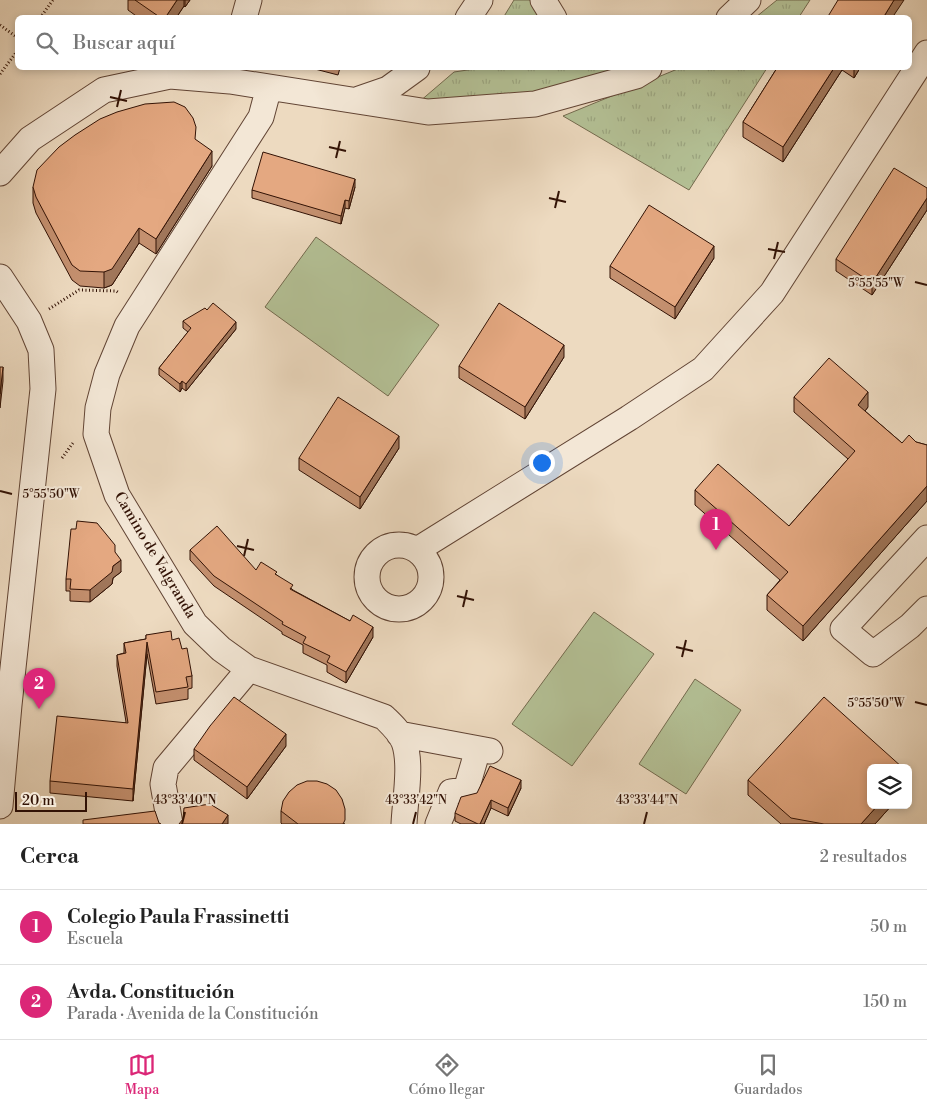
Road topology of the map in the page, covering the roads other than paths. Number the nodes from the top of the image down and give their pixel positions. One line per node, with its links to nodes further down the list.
1 (249, 0): 5 (street)
2 (480, 0): 6 (street)
3 (542, 0): 7 (street)
4 (748, 0): 8 (street)
5 (245, 15)
6 (470, 15)
7 (552, 15)
8 (732, 15)
9 (927, 53): 18 (street)
10 (419, 70): 14 (street)
11 (645, 70): 14 (street)
12 (230, 74): 13 (street); 15 (street)
13 (269, 87): 14 (street); 20 (street, Camino de Valgranda)
14 (356, 100)
15 (0, 173)
16 (0, 277): 22 (street)
17 (927, 538): 19 (street)
18 (417, 550)
19 (927, 609)
20 (249, 669): 21 (street, Camino de Valgranda); 23 (street)
21 (399, 734): 24 (street, Camino de Valgranda); 25 (street)
22 (0, 806)
23 (170, 824)
24 (404, 824)
25 (438, 824)

